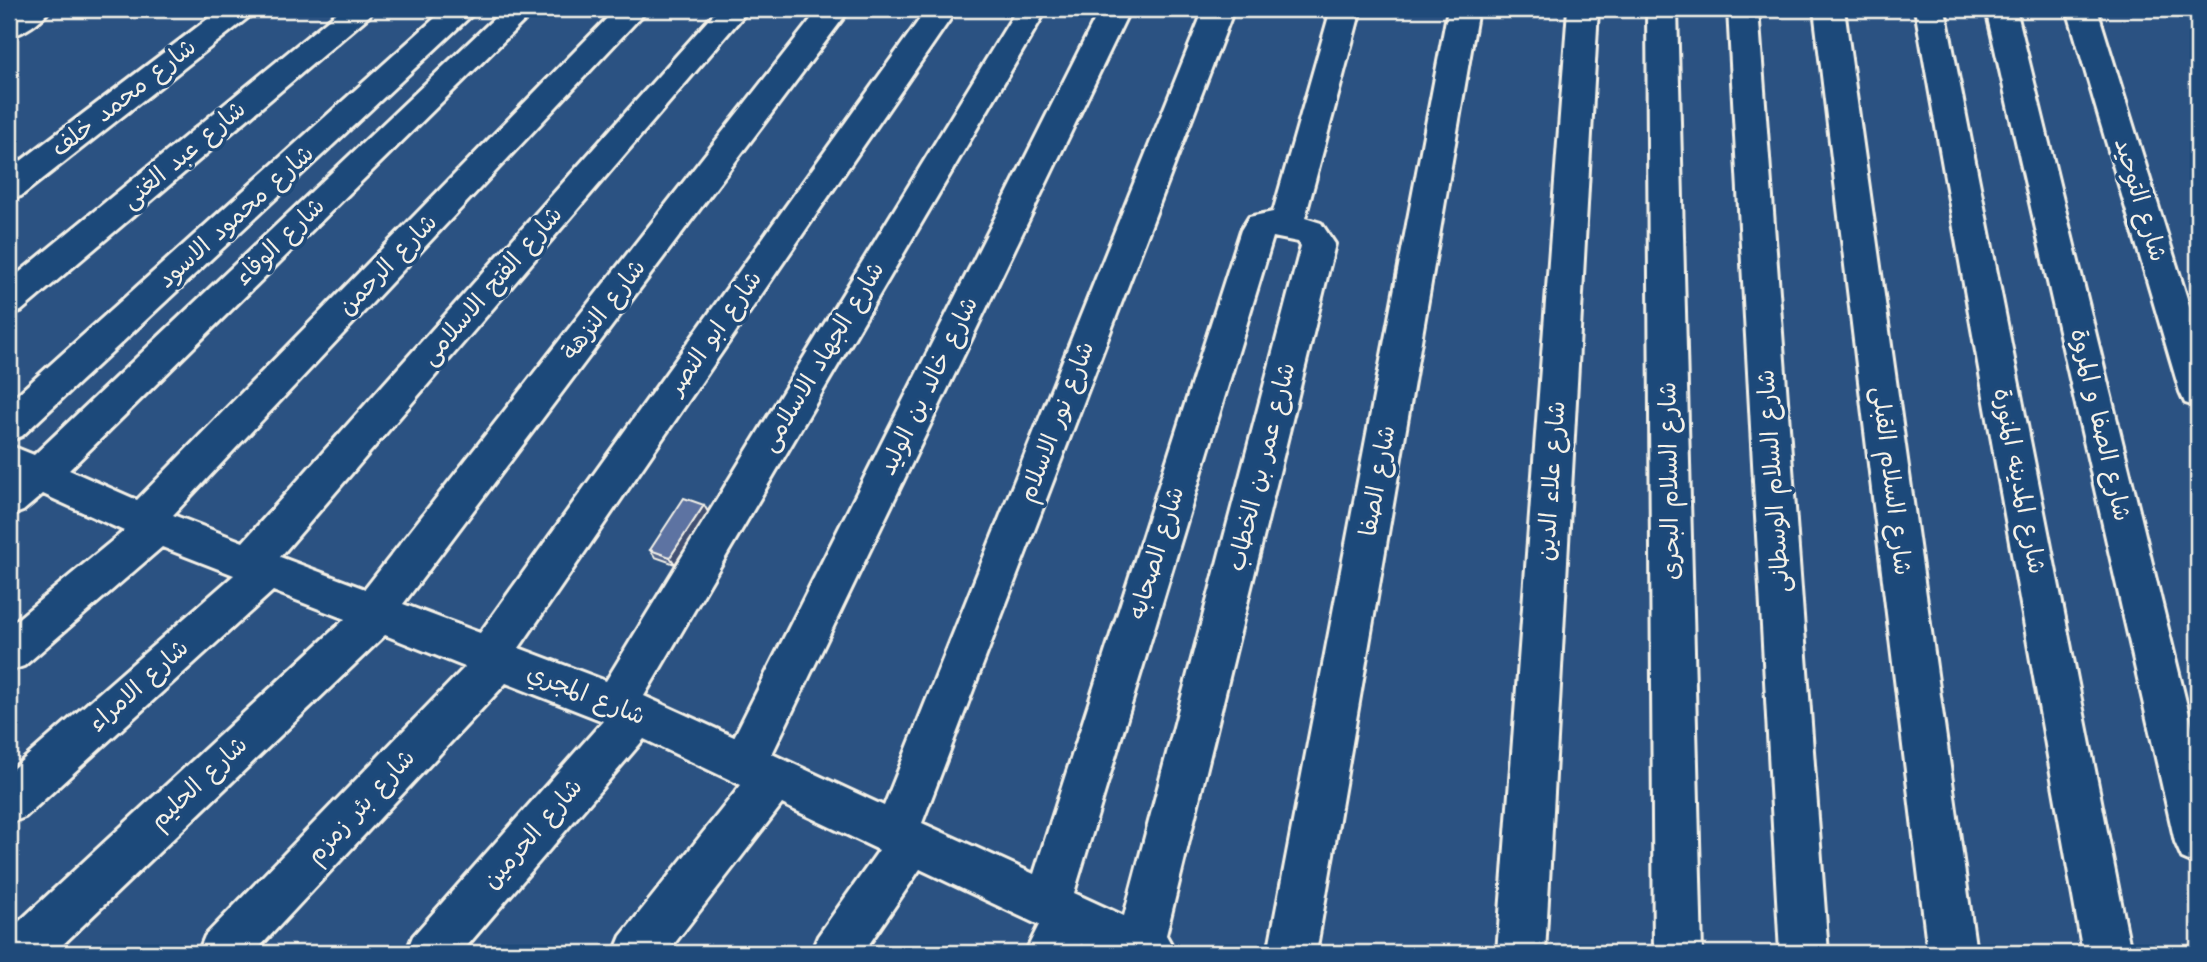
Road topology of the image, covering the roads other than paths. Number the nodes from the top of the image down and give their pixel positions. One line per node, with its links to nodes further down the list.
1 (35, 9): 22 (street)
2 (359, 9): 25 (street, شارع عبد الغنى)
3 (463, 9): 27 (street, شارع محمود الاسود)
4 (521, 9): 28 (street, شارع الوفاء)
5 (633, 9): 29 (street, شارع الرحمن)
6 (734, 9): 30 (street, شارع الفتح الاسلامى)
7 (835, 9): 31 (street, شارع النزهة)
8 (942, 9): 33 (street, شارع ابو النصر)
9 (1032, 9): 34 (street, شارع الجهاد الاسلامى)
10 (1115, 9): 35 (street, شارع خالد بن الوليد)
11 (1219, 9): 37 (street, شارع نور الاسلام)
12 (1346, 9): 24 (street)
13 (1463, 9): 46 (street, شارع الصفا)
14 (1583, 9): 47 (street, شارع علاء الدين)
15 (1662, 9): 48 (street, شارع السلام البحرى)
16 (1743, 9): 49 (street, شارع السلام الوسطانى)
17 (1829, 9): 50 (street, شارع السلام القبلى)
18 (1930, 9): 51 (street, شارع المدينه المنورة)
19 (2001, 9): 38 (street, شارع الصفا و المروة)
20 (2082, 9): 26 (street, شارع التوحيد)
21 (232, 10): 23 (street, شارع محمد خلف)
22 (9, 27)
23 (9, 187)
24 (1286, 226): 39 (street, شارع الصحابه); 40 (street, شارع عمر بن الخطاب)
25 (9, 301)
26 (2198, 392)
27 (9, 425)
28 (19, 478): 29 (street, شارع المجري)
29 (150, 524): 30 (street, شارع المجري); 32 (street, شارع الرحمن)
30 (259, 567): 31 (street, شارع المجري); 36 (street, شارع الامراء)
31 (376, 612): 33 (street, شارع المجري); 41 (street, شارع الحليم)
32 (9, 652)
33 (494, 658): 34 (street, شارع المجري); 42 (street, شارع بئر زمزم)
34 (626, 709): 35 (street, شارع المجري); 43 (street, شارع الحرمين)
35 (759, 771): 37 (street, شارع المجري); 44 (street, شارع خالد بن الوليد)
36 (9, 801)
37 (903, 839): 39 (street, شارع المجري); 45 (street, شارع نور الاسلام)
38 (2198, 842)
39 (1055, 925): 40 (street, شارع المجري)
40 (1146, 950)
41 (20, 953)
42 (222, 953)
43 (430, 953)
44 (638, 953)
45 (835, 953)
46 (1292, 953)
47 (1521, 953)
48 (1678, 953)
49 (1804, 953)
50 (1952, 953)
51 (2107, 953)

